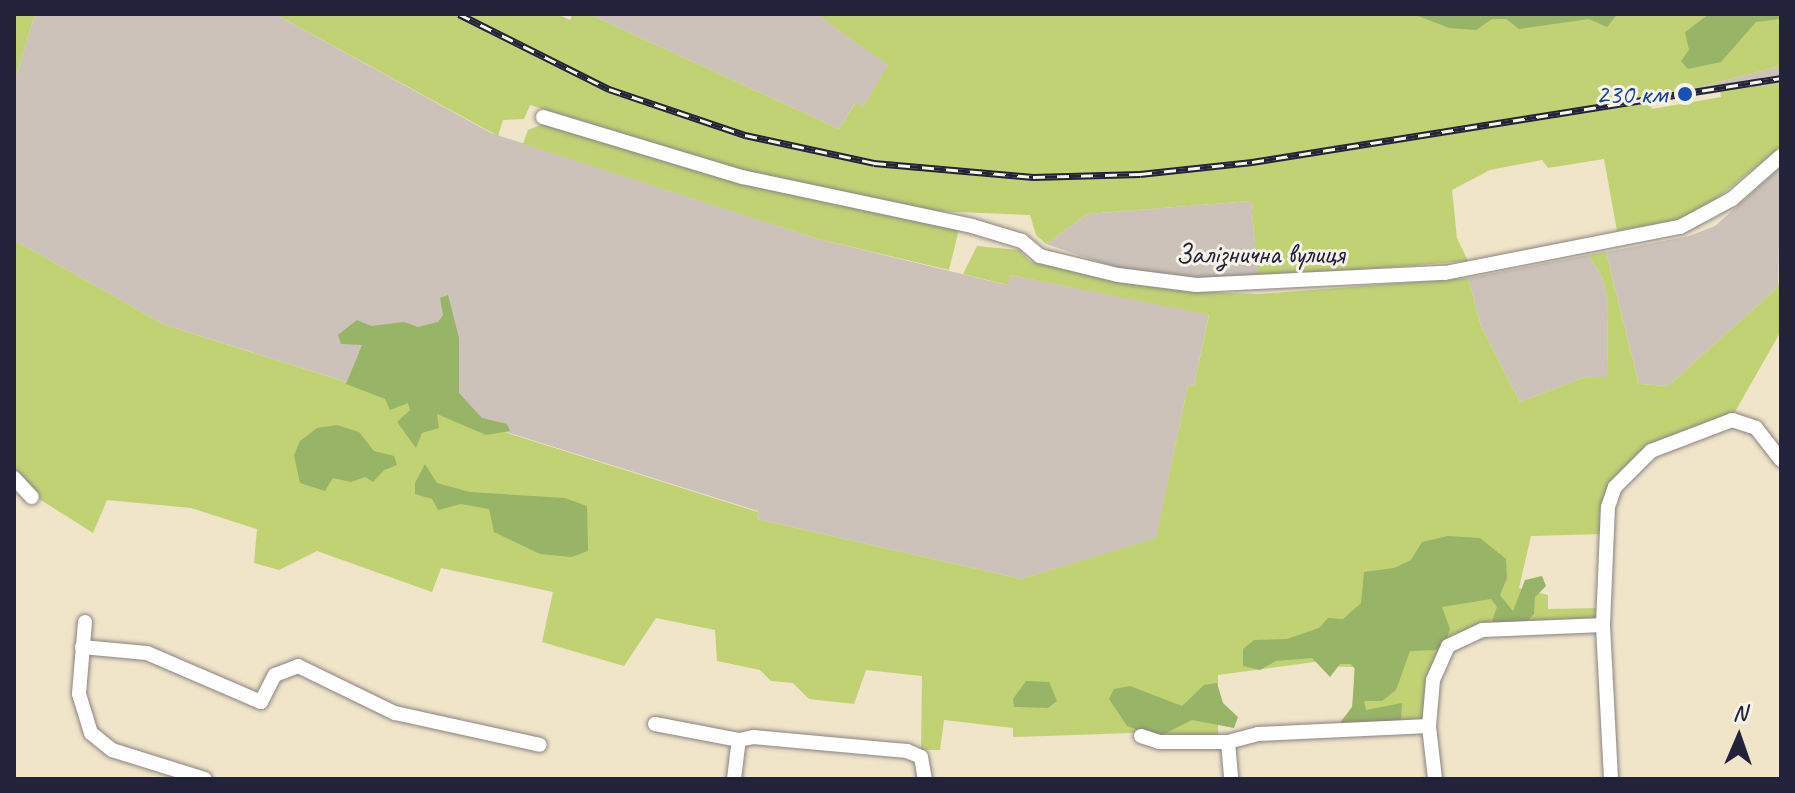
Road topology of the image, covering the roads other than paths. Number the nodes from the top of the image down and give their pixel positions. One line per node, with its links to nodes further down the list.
1 (543, 117): 2 (street, Залізнична вулиця)
2 (1781, 156)
3 (1781, 460): 7 (street)
4 (14, 478): 5 (street)
5 (32, 497)
6 (85, 622): 8 (street)
7 (1603, 625): 10 (street); 20 (street)
8 (82, 647): 14 (street); 15 (street)
9 (655, 724): 12 (street)
10 (1429, 726): 13 (street); 19 (street)
11 (1141, 736): 13 (street)
12 (739, 740): 16 (street); 17 (street)
13 (1228, 742): 18 (street)
14 (540, 745)
15 (205, 779)
16 (734, 779)
17 (925, 779)
18 (1231, 779)
19 (1435, 779)
20 (1611, 779)

